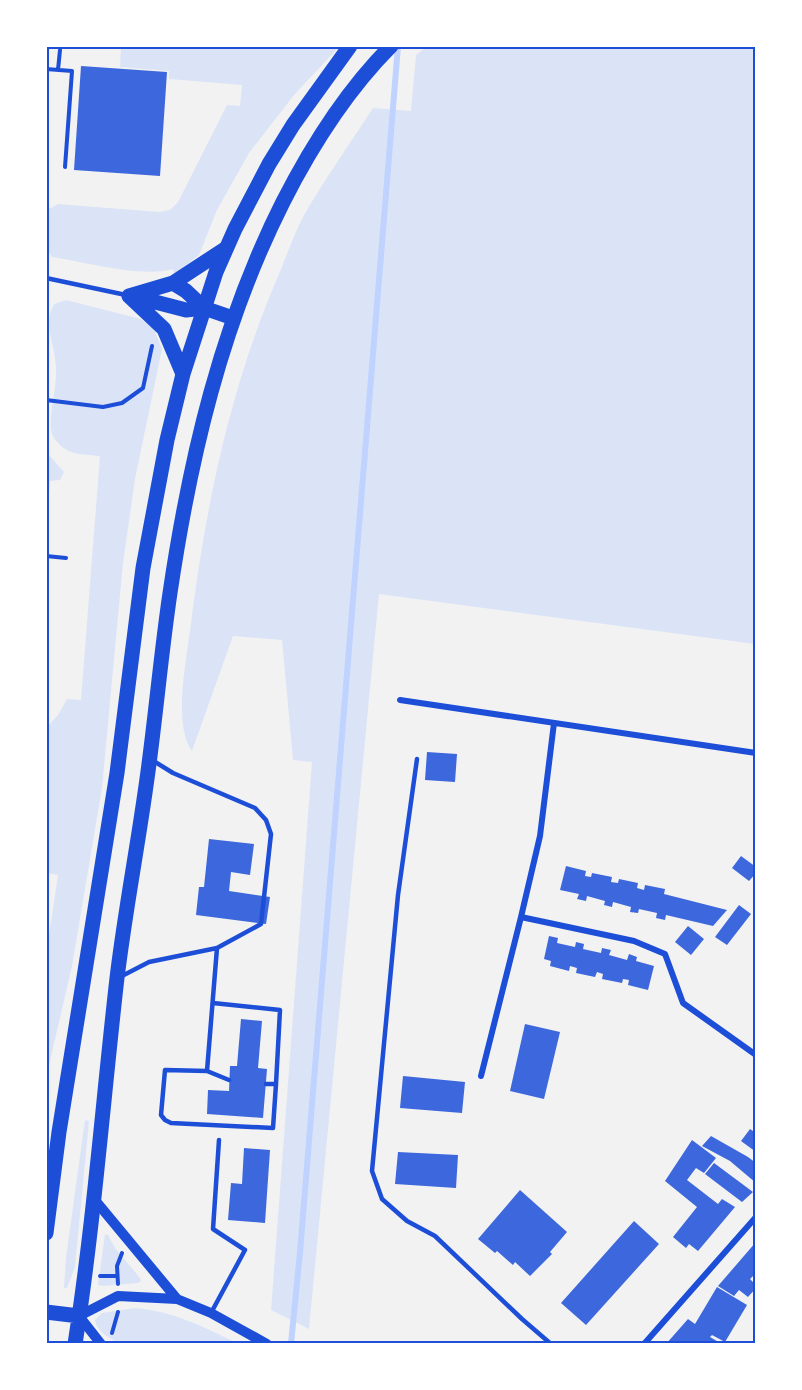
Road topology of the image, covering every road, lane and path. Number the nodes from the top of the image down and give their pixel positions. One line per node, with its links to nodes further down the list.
1 (60, 46): 5 (path)
2 (351, 46): 7 (main road)
3 (386, 52): 12 (main road)
4 (46, 69): 5 (path)
5 (58, 70): 6 (path)
6 (65, 167)
7 (225, 249): 9 (main road); 11 (main road)
8 (46, 278): 10 (lane)
9 (173, 283): 10 (main road); 11 (main road)
10 (129, 296): 11 (main road); 14 (main road)
11 (204, 308): 12 (main road); 14 (main road)
12 (233, 318): 21 (main road)
13 (154, 336): 15 (path)
14 (183, 374): 35 (main road)
15 (46, 400)
16 (46, 556): 17 (path)
17 (66, 558)
18 (400, 700): 19 (street)
19 (554, 723): 20 (street); 23 (street)
20 (756, 753)
21 (150, 759): 24 (lane); 25 (main road)
22 (417, 759): 50 (lane)
23 (521, 916): 27 (street); 29 (street)
24 (218, 948): 25 (lane); 26 (lane)
25 (117, 978): 34 (main road)
26 (213, 1003): 28 (lane); 32 (lane)
27 (756, 1054)
28 (207, 1071): 30 (lane); 32 (lane)
29 (481, 1076)
30 (229, 1080)
31 (266, 1084): 32 (lane)
32 (276, 1084)
33 (219, 1140): 45 (lane)
34 (94, 1199): 42 (street); 46 (main road)
35 (48, 1206): 37 (main road)
36 (756, 1217): 51 (street)
37 (46, 1233)
38 (122, 1253): 40 (path)
39 (98, 1276): 40 (path)
40 (117, 1276): 41 (path)
41 (118, 1285)
42 (177, 1299): 45 (street); 46 (street)
43 (118, 1309): 47 (path)
44 (46, 1312): 46 (main road)
45 (212, 1313): 48 (street)
46 (79, 1316): 47 (street); 49 (main road)
47 (105, 1342)
48 (266, 1343)
49 (75, 1344)
50 (551, 1344)
51 (644, 1344)

